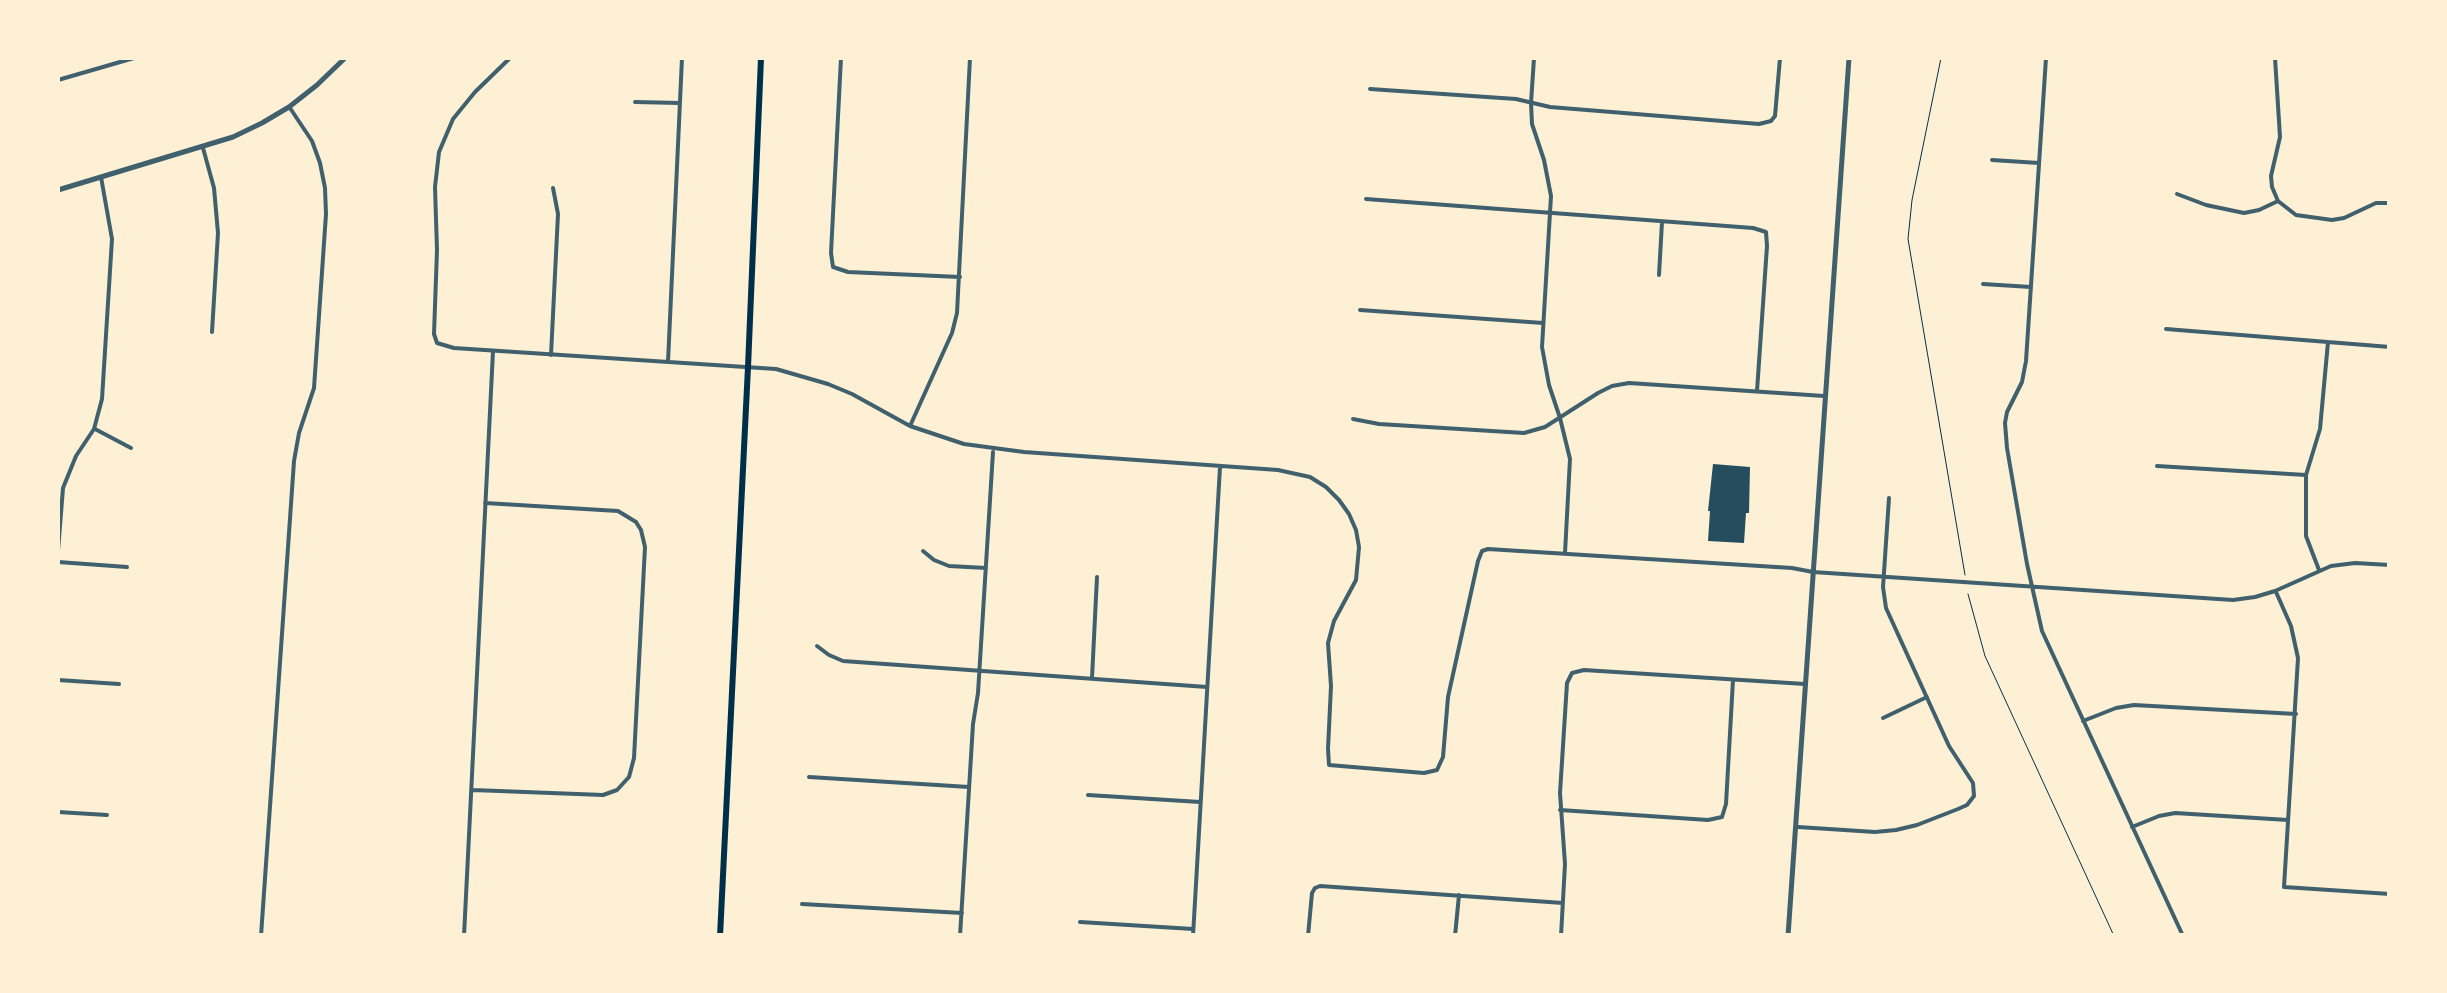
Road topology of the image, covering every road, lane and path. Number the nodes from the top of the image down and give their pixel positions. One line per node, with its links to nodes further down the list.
1 (134, 58): 14 (street)
2 (342, 58): 19 (street)
3 (510, 58): 42 (street)
4 (682, 58): 17 (street)
5 (761, 58): 45 (main road)
6 (840, 58): 32 (street)
7 (970, 58): 32 (street)
8 (1534, 58): 18 (street)
9 (1780, 58): 18 (street)
10 (1849, 58): 47 (street)
11 (1941, 58): 70 (path)
12 (2046, 58): 22 (street)
13 (2275, 58): 28 (street)
14 (58, 80)
15 (1370, 89): 18 (street)
16 (635, 102): 17 (street)
17 (680, 103): 44 (street)
18 (1531, 103): 30 (street)
19 (289, 107): 20 (street); 104 (street)
20 (203, 148): 23 (street); 39 (street)
21 (1992, 160): 22 (street)
22 (2039, 163): 35 (street)
23 (101, 177): 25 (street); 51 (street)
24 (553, 188): 43 (street)
25 (58, 190)
26 (2177, 194): 28 (street)
27 (1366, 200): 30 (street)
28 (2278, 201): 29 (street)
29 (2390, 203)
30 (1550, 213): 31 (street); 37 (street)
31 (1662, 222): 33 (street); 46 (street)
32 (960, 276): 50 (street)
33 (1659, 276)
34 (1983, 284): 35 (street)
35 (2031, 287): 71 (street)
36 (1360, 310): 37 (street)
37 (1543, 323): 48 (street)
38 (2166, 328): 40 (street)
39 (212, 332)
40 (2328, 342): 41 (street); 56 (street)
41 (2390, 347)
42 (493, 352): 43 (street); 58 (street)
43 (551, 355): 44 (street)
44 (668, 362): 45 (street)
45 (748, 366): 50 (street); 106 (main road)
46 (1757, 391): 47 (street); 48 (street)
47 (1824, 396): 67 (street)
48 (1560, 418): 49 (street); 61 (street)
49 (1353, 419)
50 (910, 426): 53 (street)
51 (94, 428): 52 (street); 60 (street)
52 (131, 448)
53 (993, 449): 54 (street); 65 (street)
54 (1220, 466): 61 (street); 81 (street)
55 (2158, 466): 56 (street)
56 (2306, 475): 66 (street)
57 (1889, 498): 68 (street)
58 (486, 503): 88 (street); 88 (street)
59 (923, 550): 65 (street)
60 (58, 551)
61 (1566, 553): 67 (street)
62 (58, 562): 64 (street)
63 (2390, 565): 66 (street)
64 (127, 567)
65 (986, 568): 75 (street)
66 (2319, 570): 72 (street)
67 (1813, 572): 68 (street); 80 (street)
68 (1884, 577): 70 (street); 82 (street)
69 (1098, 578): 76 (street)
70 (1965, 582): 71 (street)
71 (2032, 588): 72 (street); 85 (street)
72 (2275, 591): 83 (street)
73 (1968, 594): 112 (path)
74 (817, 646): 75 (street)
75 (980, 671): 76 (street); 87 (street)
76 (1092, 678): 81 (street)
77 (1733, 679): 80 (street); 91 (street); 91 (street)
78 (58, 680): 79 (street)
79 (119, 684)
80 (1805, 684): 95 (street)
81 (1207, 687): 90 (street)
82 (1927, 696): 84 (street); 95 (street)
83 (2296, 714): 85 (street); 94 (street)
84 (1884, 718)
85 (2083, 721): 96 (street)
86 (809, 777): 87 (street)
87 (969, 787): 101 (street)
88 (471, 790): 105 (street)
89 (1088, 795): 90 (street)
90 (1200, 802): 103 (street)
91 (1560, 810): 99 (street)
92 (58, 812): 93 (street)
93 (107, 815)
94 (2288, 820): 96 (street); 97 (street)
95 (1795, 827): 111 (street)
96 (2132, 827): 113 (street)
97 (2390, 894)
98 (1459, 895): 99 (street); 108 (street); 109 (street)
99 (1564, 903): 110 (street)
100 (802, 904): 101 (street)
101 (962, 913): 107 (street)
102 (1080, 922): 103 (street)
103 (1193, 932)
104 (261, 936)
105 (464, 936)
106 (720, 936)
107 (960, 936)
108 (1308, 936)
109 (1455, 936)
110 (1561, 936)
111 (1788, 936)
112 (2114, 936)
113 (2183, 936)

